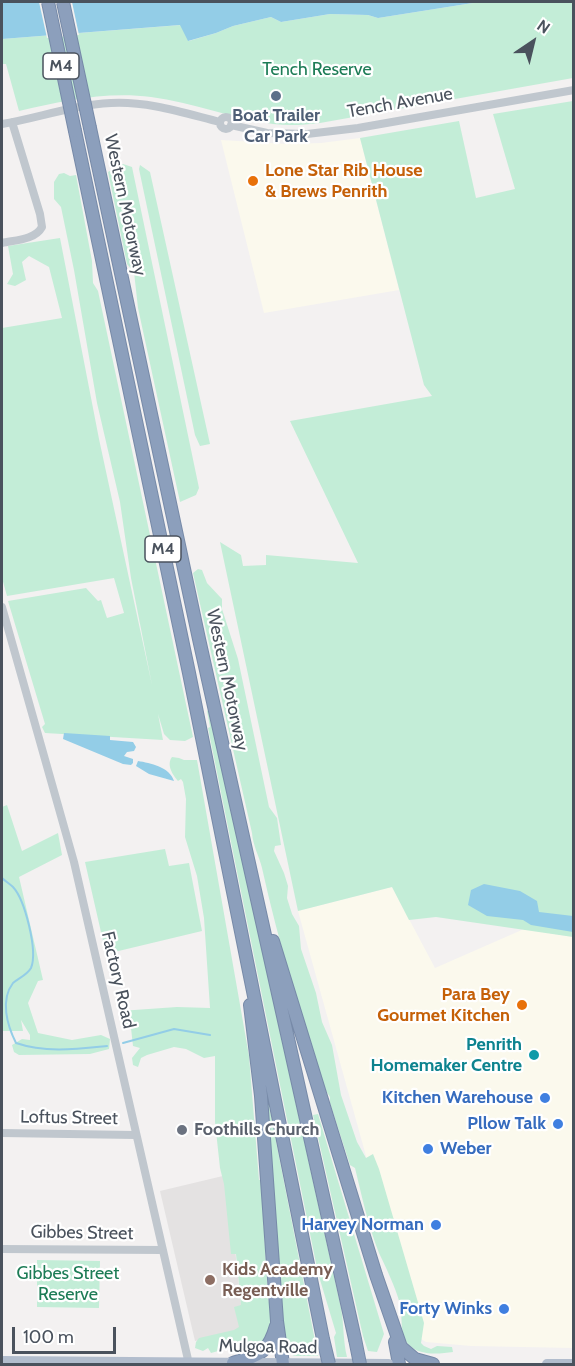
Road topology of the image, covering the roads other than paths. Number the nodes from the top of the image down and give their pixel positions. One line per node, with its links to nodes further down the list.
1 (48, 2): 9 (highway, Western Motorway / M4, bridge)
2 (63, 2): 8 (highway, Western Motorway / M4, bridge)
3 (573, 90): 4 (street, Tench Avenue)
4 (12, 122): 5 (street); 6 (street)
5 (2, 124)
6 (2, 243)
7 (2, 607): 11 (street, Factory Road)
8 (255, 889): 14 (highway); 22 (highway, Western Motorway / M4, bridge)
9 (248, 967): 15 (highway, M4); 21 (highway, Western Motorway / M4, bridge)
10 (2, 1133): 11 (street, Loftus Street)
11 (135, 1136): 13 (street, Factory Road)
12 (2, 1249): 13 (street, Gibbes Street)
13 (162, 1250): 18 (street, Factory Road)
14 (386, 1306): 24 (highway); 25 (highway)
15 (277, 1321): 17 (highway, M4); 19 (highway, M4)
16 (2, 1360): 18 (main road, Mulgoa Road)
17 (233, 1363): 18 (main road, Mulgoa Road); 19 (main road, Mulgoa Road)
18 (189, 1364)
19 (283, 1364): 23 (main road, Mulgoa Road)
20 (573, 1364): 26 (main road)
21 (329, 1365)
22 (360, 1365)
23 (390, 1365)
24 (399, 1365)
25 (433, 1365)
26 (547, 1365)

